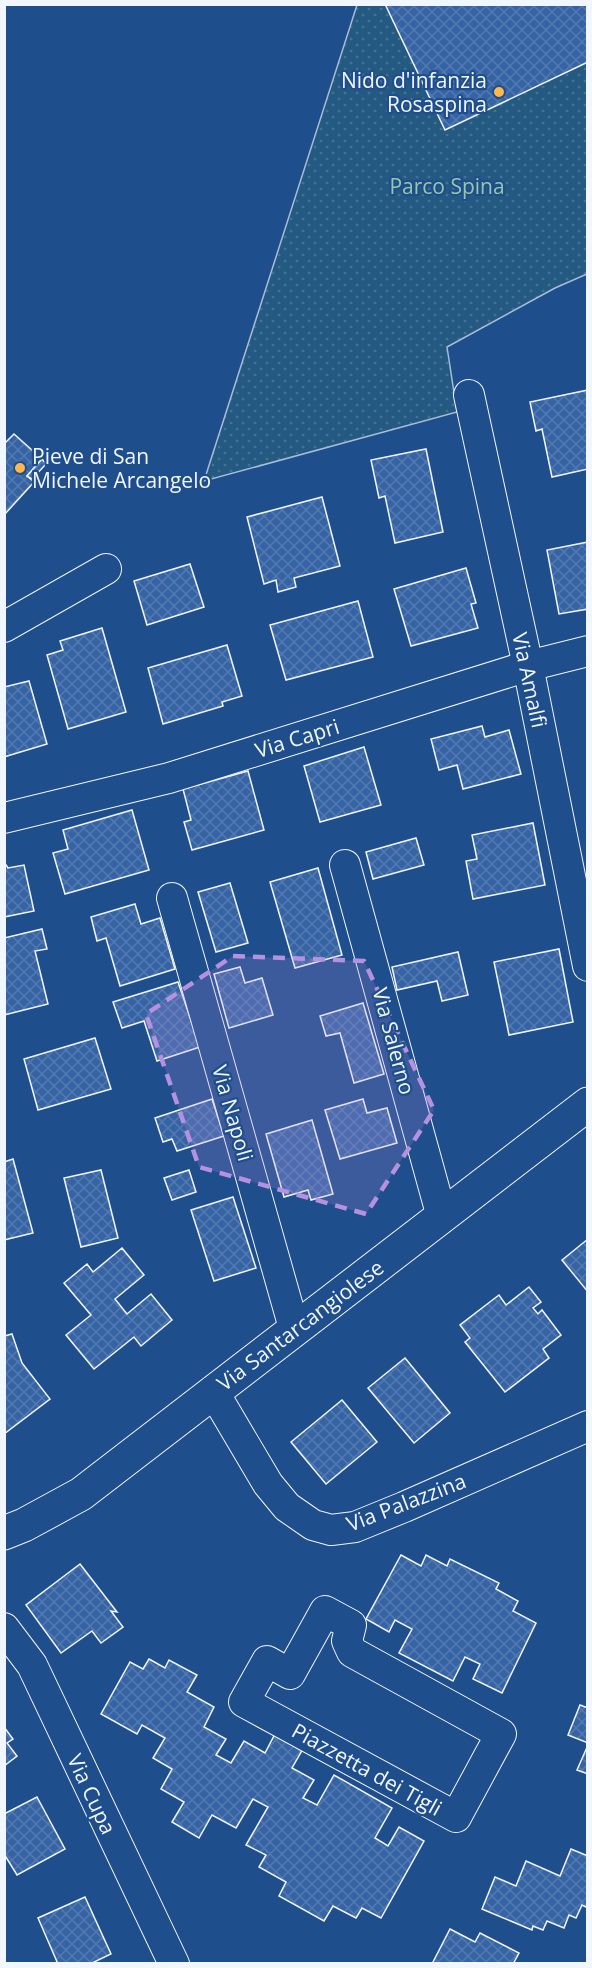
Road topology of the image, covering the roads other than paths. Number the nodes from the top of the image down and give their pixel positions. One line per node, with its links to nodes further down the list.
1 (469, 395): 5 (street, Via Amalfi)
2 (106, 569): 3 (street)
3 (4, 627)
4 (588, 651): 5 (street, Via Capri)
5 (528, 666): 6 (street, Via Capri); 9 (street, Via Amalfi)
6 (4, 818)
7 (345, 865): 11 (street, Via Salerno)
8 (172, 898): 12 (street, Via Napoli)
9 (588, 966)
10 (588, 1104): 11 (main road, Via Santarcangiolese)
11 (442, 1217): 12 (main road, Via Santarcangiolese)
12 (294, 1328): 13 (main road, Via Santarcangiolese)
13 (213, 1391): 14 (street, Via Palazzina); 15 (main road, Via Santarcangiolese)
14 (588, 1426)
15 (4, 1533)
16 (4, 1628): 18 (street, Via Cupa)
17 (244, 1702): 17 (street, Piazzetta dei Tigli)
18 (174, 1964)

